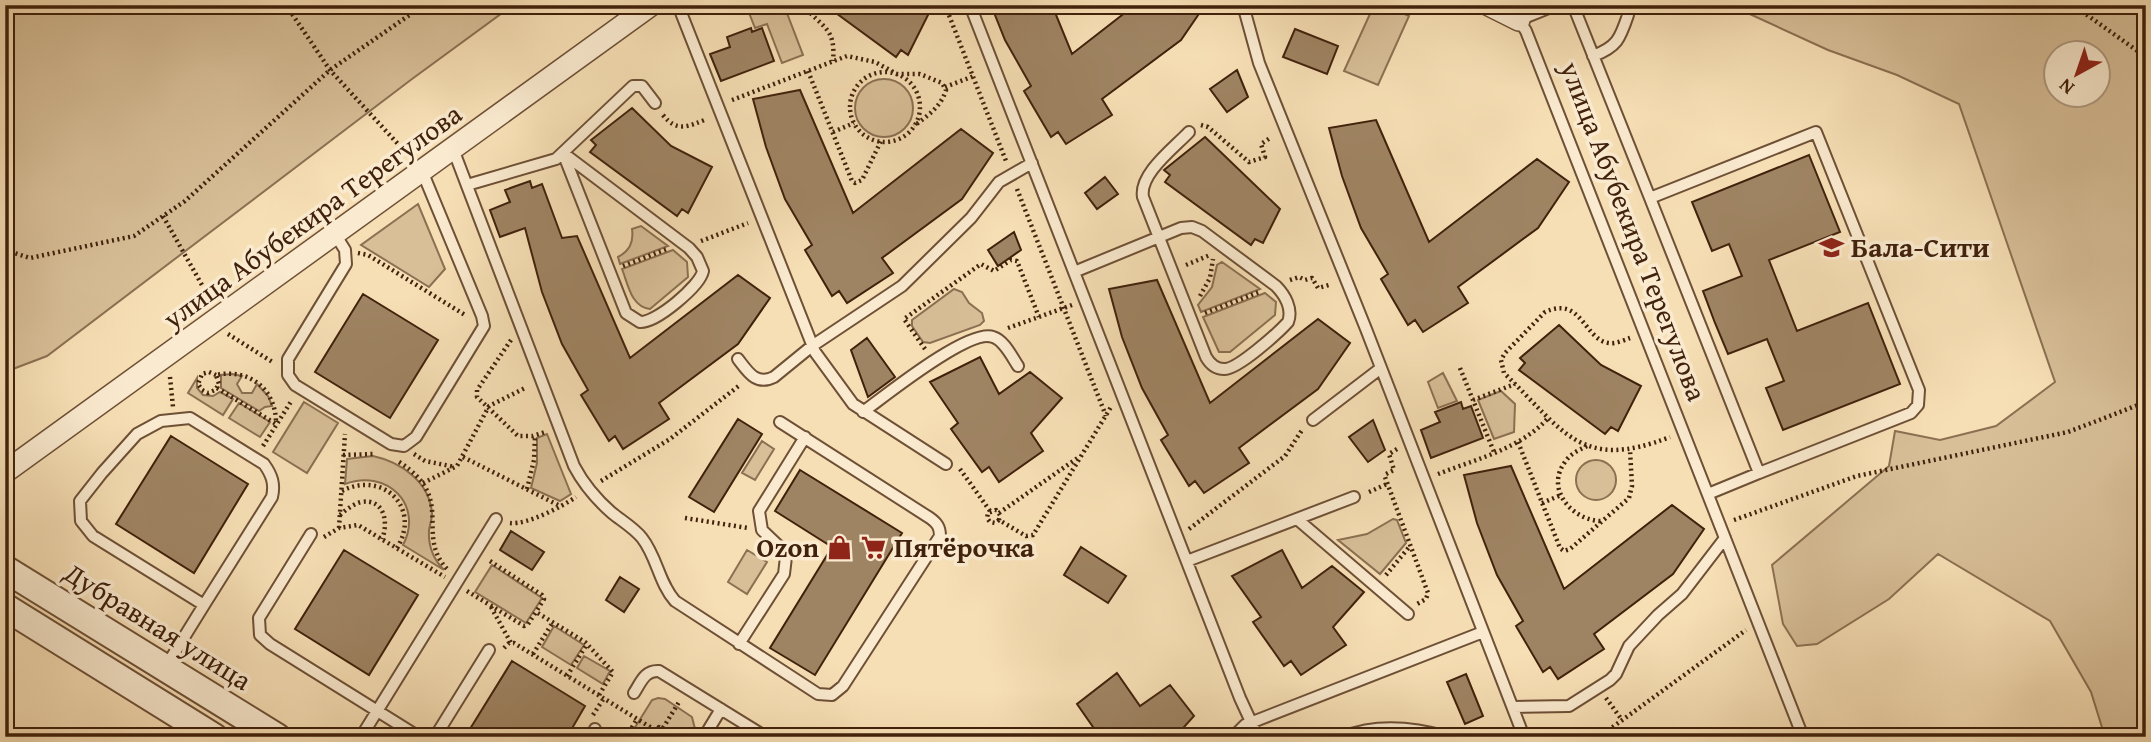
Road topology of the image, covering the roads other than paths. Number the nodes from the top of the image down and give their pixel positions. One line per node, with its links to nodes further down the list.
1 (651, 5): 13 (street, улица Абубекира Терегулова)
2 (678, 5): 22 (lane)
3 (970, 5): 15 (lane)
4 (1243, 5): 25 (lane)
5 (1489, 5): 9 (street)
6 (1556, 5): 9 (lane)
7 (1573, 5): 10 (lane)
8 (1624, 5): 10 (lane)
9 (1519, 20): 33 (lane, улица Абубекира Терегулова)
10 (1593, 56): 18 (lane)
11 (655, 103): 14 (lane)
12 (1189, 132): 20 (lane)
13 (453, 149): 16 (street, улица Абубекира Терегулова); 17 (lane)
14 (563, 153): 14 (lane); 17 (lane)
15 (1032, 163): 21 (lane); 22 (lane)
16 (422, 171): 19 (street, улица Абубекира Терегулова); 19 (lane)
17 (467, 185): 46 (lane)
18 (1650, 198): 32 (lane); 32 (lane)
19 (334, 234): 31 (street, улица Абубекира Терегулова)
20 (1159, 237): 20 (lane); 21 (lane)
21 (1074, 272): 39 (lane)
22 (812, 346): 23 (lane); 26 (lane)
23 (738, 359)
24 (1018, 366): 26 (lane)
25 (1381, 368): 27 (lane); 44 (lane)
26 (863, 412): 30 (lane)
27 (1313, 420)
28 (780, 422): 29 (lane)
29 (805, 437): 46 (lane); 46 (lane)
30 (947, 464)
31 (5, 472)
32 (1759, 473): 33 (lane)
33 (1708, 494): 38 (lane, улица Абубекира Терегулова)
34 (1354, 497): 36 (lane)
35 (496, 519): 53 (lane)
36 (1297, 519): 39 (lane); 43 (lane)
37 (311, 534): 53 (lane)
38 (1725, 538): 51 (lane); 68 (lane, улица Абубекира Терегулова)
39 (1187, 561): 54 (lane)
40 (5, 569): 45 (street, Дубравная улица)
41 (204, 605): 41 (lane); 49 (lane)
42 (5, 607): 48 (street)
43 (1405, 612)
44 (1483, 632): 51 (lane); 54 (lane)
45 (118, 639): 48 (street); 49 (street, Дубравная улица)
46 (739, 644)
47 (489, 650): 60 (lane)
48 (100, 666): 55 (street)
49 (165, 668): 57 (street, Дубравная улица)
50 (635, 692): 52 (lane)
51 (1513, 707): 67 (lane)
52 (721, 709): 61 (lane); 62 (lane)
53 (377, 711): 58 (lane); 59 (lane)
54 (1252, 723): 63 (lane); 64 (lane)
55 (201, 733)
56 (1362, 734): 65 (lane); 66 (lane)
57 (277, 737)
58 (361, 737)
59 (419, 737)
60 (435, 737)
61 (704, 737)
62 (766, 737)
63 (1233, 737)
64 (1258, 737)
65 (1343, 737)
66 (1448, 737)
67 (1524, 737)
68 (1803, 737)

